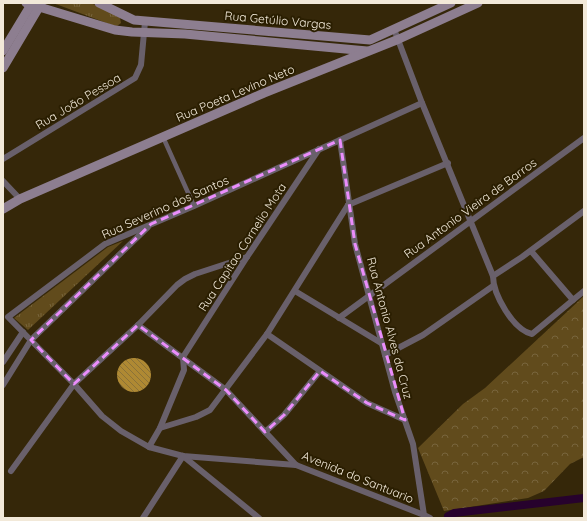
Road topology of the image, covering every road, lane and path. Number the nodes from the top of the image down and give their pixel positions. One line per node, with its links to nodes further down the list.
1 (98, 3): 5 (main road, Rua Getúlio Vargas)
2 (451, 3): 8 (main road, Rua Getúlio Vargas)
3 (478, 3): 12 (main road, Rua Poeta Levino Neto)
4 (34, 5): 9 (main road, Rua Getúlio Vargas); 13 (main road); 15 (main road)
5 (145, 22): 6 (main road, Rua Getúlio Vargas); 9 (street, Rua João Pessoa)
6 (187, 25): 7 (main road, Rua Getúlio Vargas); 10 (main road)
7 (209, 27): 8 (main road, Rua Getúlio Vargas); 11 (main road)
8 (394, 29): 12 (street)
9 (145, 32): 10 (main road, Rua Getúlio Vargas); 21 (street, Rua João Pessoa)
10 (185, 34): 11 (main road, Rua Getúlio Vargas)
11 (208, 37): 14 (main road, Rua Getúlio Vargas)
12 (399, 39): 14 (main road, Rua Poeta Levino Neto); 16 (street)
13 (3, 51)
14 (370, 51): 17 (main road, Rua Poeta Levino Neto)
15 (4, 65)
16 (422, 103): 19 (street, Rua Severino dos Santos); 22 (street)
17 (163, 137): 24 (main road, Rua Poeta Levino Neto); 26 (street)
18 (584, 138): 29 (street, Rua Antonio Vieira de Barros)
19 (340, 140): 20 (street, Rua Severino dos Santos); 25 (street, Rua Antonio Alves da Cruz)
20 (320, 148): 26 (street, Rua Severino dos Santos); 32 (street, Rua Capitao Cornelio Mota)
21 (3, 159)
22 (448, 163): 25 (street); 29 (street)
23 (3, 181): 24 (street)
24 (20, 199): 27 (main road, Rua Poeta Levino Neto)
25 (348, 205): 35 (street); 37 (street, Rua Antonio Alves da Cruz)
26 (194, 206): 30 (street, Rua Severino dos Santos)
27 (3, 209)
28 (584, 211): 31 (street)
29 (471, 220): 33 (street); 37 (street, Rua Antonio Vieira de Barros)
30 (151, 224): 40 (street, Rua Severino dos Santos); 45 (street)
31 (531, 251): 33 (street); 38 (street)
32 (247, 257): 42 (street); 48 (street, Rua Capitao Cornelio Mota)
33 (493, 276): 34 (street)
34 (493, 286): 38 (street); 47 (street)
35 (295, 291): 41 (street); 44 (street)
36 (584, 291): 38 (street)
37 (368, 296): 41 (street, Rua Antonio Vieira de Barros); 46 (street, Rua Antonio Alves da Cruz)
38 (573, 300)
39 (3, 312): 40 (street)
40 (8, 317): 43 (street)
41 (339, 318): 46 (street)
42 (138, 325): 48 (street, Avenida do Santuario); 51 (street)
43 (23, 332): 45 (street); 49 (street)
44 (267, 334): 50 (street); 53 (street)
45 (31, 340): 51 (street); 52 (street)
46 (381, 343): 47 (street, Rua Antonio Alves da Cruz)
47 (385, 355): 54 (street, Rua Antonio Alves da Cruz)
48 (183, 357): 53 (street, Avenida do Santuario); 55 (street)
49 (3, 362)
50 (320, 371): 54 (street); 56 (street)
51 (74, 384): 57 (street); 60 (street)
52 (3, 386)
53 (226, 390): 55 (street); 56 (street, Avenida do Santuario)
54 (405, 420): 63 (street, Rua Antonio Alves da Cruz)
55 (160, 428): 57 (street)
56 (265, 432): 59 (street, Avenida do Santuario)
57 (149, 447): 58 (street)
58 (183, 456): 59 (street); 62 (street); 64 (street)
59 (296, 465): 61 (street, Avenida do Santuario)
60 (12, 471)
61 (416, 515): 63 (street, Avenida do Santuario)
62 (145, 517)
63 (427, 517)
64 (259, 518)

